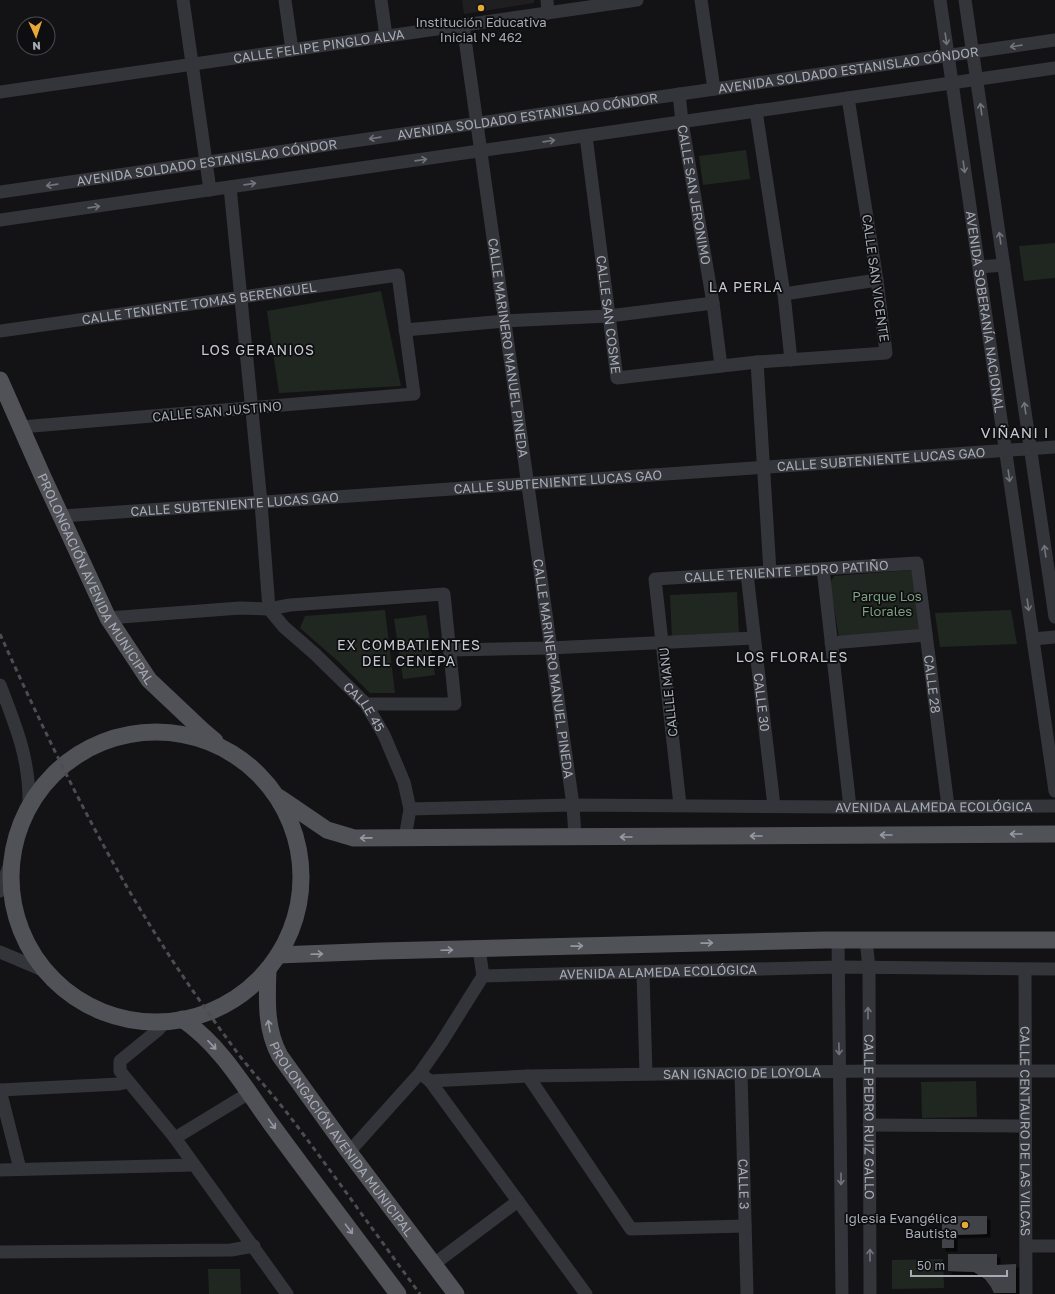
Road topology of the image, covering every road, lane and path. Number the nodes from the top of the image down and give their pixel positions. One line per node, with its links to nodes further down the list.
1 (183, 0): 15 (street)
2 (284, 0): 12 (street)
3 (381, 0): 10 (street)
4 (637, 0): 8 (street, CALLE FELIPE PINGLO ALVA)
5 (701, 0): 19 (street)
6 (940, 0): 14 (street, AVENIDA SOBERANÍA NACIONAL, one-way to 14)
7 (965, 0): 13 (street, AVENIDA SOBERANÍA NACIONAL)
8 (548, 6): 9 (street, CALLE FELIPE PINGLO ALVA)
9 (463, 25): 10 (street, CALLE FELIPE PINGLO ALVA); 25 (street, CALLE MARINERO MANUEL PINEDA)
10 (386, 36): 12 (street, CALLE FELIPE PINGLO ALVA)
11 (1055, 40): 13 (street, AVENIDA SOLDADO ESTANISLAO CÓNDOR, one-way to 13)
12 (292, 50): 15 (street, CALLE FELIPE PINGLO ALVA)
13 (973, 52): 14 (street, AVENIDA SOLDADO ESTANISLAO CÓNDOR); 17 (street, AVENIDA SOBERANÍA NACIONAL)
14 (948, 56): 18 (street, AVENIDA SOBERANÍA NACIONAL); 19 (street, AVENIDA SOLDADO ESTANISLAO CÓNDOR)
15 (192, 65): 20 (street, CALLE FELIPE PINGLO ALVA); 28 (street)
16 (1055, 68): 17 (street)
17 (977, 80): 18 (street); 33 (street, AVENIDA SOBERANÍA NACIONAL, one-way to 17)
18 (952, 83): 22 (street); 34 (street, AVENIDA SOBERANÍA NACIONAL, one-way to 34)
19 (714, 89): 21 (street, AVENIDA SOLDADO ESTANISLAO CÓNDOR)
20 (0, 92)
21 (679, 94): 24 (street, CALLE SAN JERONIMO); 25 (street, AVENIDA SOLDADO ESTANISLAO CÓNDOR)
22 (848, 98): 23 (street); 35 (street, CALLE SAN VICENTE)
23 (756, 111): 24 (street); 36 (street)
24 (682, 122): 26 (street); 38 (street, CALLE SAN JERONIMO)
25 (477, 124): 27 (street, CALLE MARINERO MANUEL PINEDA); 28 (street, AVENIDA SOLDADO ESTANISLAO CÓNDOR, one-way to 28)
26 (586, 136): 27 (street, one-way to 26); 39 (street, CALLE SAN COSME)
27 (481, 151): 29 (street, one-way to 27); 40 (street, CALLE MARINERO MANUEL PINEDA)
28 (206, 163): 30 (street); 31 (street, AVENIDA SOLDADO ESTANISLAO CÓNDOR, one-way to 31)
29 (230, 187): 30 (street); 37 (street)
30 (210, 190): 32 (street, one-way to 30)
31 (0, 192)
32 (0, 220)
33 (1004, 265): 34 (street); 50 (street, AVENIDA SOBERANÍA NACIONAL, one-way to 33)
34 (979, 267): 51 (street, AVENIDA SOBERANÍA NACIONAL)
35 (877, 280): 36 (street); 43 (street, CALLE SAN VICENTE)
36 (784, 294): 43 (street)
37 (241, 297): 41 (street, CALLE TENIENTE TOMAS BERENGUEL); 42 (street, CALLE TENIENTE TOMAS BERENGUEL); 47 (street)
38 (713, 303): 39 (street); 45 (street, CALLE SAN JERONIMO)
39 (609, 316): 40 (street); 45 (street, CALLE SAN COSME)
40 (505, 322): 41 (street); 53 (street, CALLE MARINERO MANUEL PINEDA)
41 (405, 330): 47 (street, CALLE SAN JUSTINO)
42 (0, 331)
43 (791, 360): 44 (street, CALLE SAN VICENTE)
44 (757, 362): 45 (street, CALLE SAN COSME); 52 (street)
45 (721, 366)
46 (0, 380): 48 (main road, PROLONGACIÓN AVENIDA MUNICIPAL)
47 (252, 408): 48 (street, CALLE SAN JUSTINO); 54 (street)
48 (21, 427): 55 (main road, PROLONGACIÓN AVENIDA MUNICIPAL)
49 (1055, 447): 50 (street, CALLE SUBTENIENTE LUCAS GAO)
50 (1031, 449): 51 (street, CALLE SUBTENIENTE LUCAS GAO); 62 (street, AVENIDA SOBERANÍA NACIONAL, one-way to 50)
51 (1006, 451): 52 (street, CALLE SUBTENIENTE LUCAS GAO); 67 (street, AVENIDA SOBERANÍA NACIONAL, one-way to 67)
52 (764, 468): 53 (street, CALLE SUBTENIENTE LUCAS GAO); 58 (street)
53 (528, 484): 54 (street, CALLE SUBTENIENTE LUCAS GAO); 70 (street, CALLE MARINERO MANUEL PINEDA)
54 (261, 503): 55 (street, CALLE SUBTENIENTE LUCAS GAO); 61 (street)
55 (62, 516): 63 (main road, PROLONGACIÓN AVENIDA MUNICIPAL)
56 (917, 562): 57 (street, CALLE TENIENTE PEDRO PATIÑO); 64 (street, CALLE 28)
57 (823, 569): 58 (street, CALLE TENIENTE PEDRO PATIÑO); 69 (street)
58 (770, 572): 59 (street, CALLE TENIENTE PEDRO PATIÑO)
59 (746, 574): 60 (street, CALLE TENIENTE PEDRO PATIÑO); 66 (street, CALLE 30)
60 (655, 580): 68 (street, CALLLE MANU)
61 (269, 610): 63 (street); 71 (street); 73 (street, CALLE 45)
62 (1055, 617)
63 (108, 618): 74 (main road, PROLONGACIÓN AVENIDA MUNICIPAL)
64 (926, 635): 69 (street); 81 (street, CALLE 28)
65 (1055, 637): 67 (street)
66 (754, 638): 68 (street); 80 (street, CALLE 30)
67 (1033, 639): 75 (street, AVENIDA SOBERANÍA NACIONAL)
68 (662, 642): 70 (street); 79 (street, CALLLE MANU)
69 (831, 643): 83 (street)
70 (550, 648): 71 (street); 78 (street, CALLE MARINERO MANUEL PINEDA)
71 (450, 650): 73 (street)
72 (0, 685): 77 (street)
73 (366, 704): 84 (street, CALLE 45)
74 (228, 751): 76 (main road, PROLONGACIÓN AVENIDA MUNICIPAL); 77 (main road, PROLONGACIÓN AVENIDA MUNICIPAL)
75 (1055, 791)
76 (277, 796): 87 (main road, one-way to 76); 95 (main road, PROLONGACIÓN AVENIDA MUNICIPAL)
77 (30, 805): 88 (main road, PROLONGACIÓN AVENIDA MUNICIPAL)
78 (572, 805): 79 (street, AVENIDA ALAMEDA ECOLÓGICA); 84 (street, AVENIDA ALAMEDA ECOLÓGICA); 86 (street, CALLE MARINERO MANUEL PINEDA)
79 (680, 805): 80 (street, AVENIDA ALAMEDA ECOLÓGICA)
80 (774, 806): 83 (street, AVENIDA ALAMEDA ECOLÓGICA)
81 (948, 806): 82 (street, AVENIDA ALAMEDA ECOLÓGICA); 83 (street, AVENIDA ALAMEDA ECOLÓGICA)
82 (1055, 806)
83 (850, 807)
84 (410, 809): 87 (street)
85 (1055, 834): 86 (main road, one-way to 86)
86 (575, 837): 87 (main road)
87 (405, 838)
88 (11, 861): 89 (street); 101 (main road, PROLONGACIÓN AVENIDA MUNICIPAL)
89 (0, 891)
90 (838, 940): 91 (main road, AVENIDA ALAMEDA ECOLÓGICA); 93 (main road, AVENIDA ALAMEDA ECOLÓGICA, one-way to 90); 96 (street)
91 (866, 940): 92 (main road, AVENIDA ALAMEDA ECOLÓGICA); 97 (street, CALLE PEDRO RUIZ GALLO)
92 (1055, 940)
93 (479, 949): 95 (main road, AVENIDA ALAMEDA ECOLÓGICA, one-way to 93); 103 (street)
94 (0, 952): 101 (street)
95 (278, 955): 98 (main road, PROLONGACIÓN AVENIDA MUNICIPAL)
96 (838, 967): 97 (street, AVENIDA ALAMEDA ECOLÓGICA); 102 (street, AVENIDA ALAMEDA ECOLÓGICA); 109 (street, one-way to 109)
97 (869, 968): 99 (street, AVENIDA ALAMEDA ECOLÓGICA); 106 (street, CALLE PEDRO RUIZ GALLO, one-way to 97)
98 (268, 969): 104 (main road, PROLONGACIÓN AVENIDA MUNICIPAL); 120 (main road, PROLONGACIÓN AVENIDA MUNICIPAL, one-way to 98)
99 (1025, 969): 100 (street, AVENIDA ALAMEDA ECOLÓGICA); 107 (street, CALLE CENTAURO DE LAS VILCAS)
100 (1055, 969)
101 (45, 971): 105 (main road, PROLONGACIÓN AVENIDA MUNICIPAL)
102 (643, 973): 103 (street, AVENIDA ALAMEDA ECOLÓGICA); 111 (street)
103 (483, 976): 113 (street)
104 (182, 1019): 105 (main road, PROLONGACIÓN AVENIDA MUNICIPAL); 116 (main road, one-way to 116)
105 (166, 1022): 114 (street)
106 (868, 1071): 107 (street, SAN IGNACIO DE LOYOLA); 109 (street, SAN IGNACIO DE LOYOLA); 117 (street, CALLE PEDRO RUIZ GALLO)
107 (1025, 1071): 108 (street, SAN IGNACIO DE LOYOLA); 118 (street, CALLE CENTAURO DE LAS VILCAS)
108 (1055, 1071)
109 (840, 1072): 110 (street, SAN IGNACIO DE LOYOLA); 136 (street, one-way to 136)
110 (741, 1073): 111 (street, SAN IGNACIO DE LOYOLA); 125 (street, CALLE 3)
111 (646, 1074): 112 (street, SAN IGNACIO DE LOYOLA)
112 (528, 1076): 113 (street, SAN IGNACIO DE LOYOLA); 125 (street)
113 (425, 1077): 120 (street); 124 (street)
114 (128, 1082): 115 (street); 119 (street)
115 (0, 1090): 123 (street)
116 (249, 1093): 119 (street); 132 (main road, one-way to 132)
117 (868, 1125): 118 (street); 137 (street, CALLE PEDRO RUIZ GALLO, one-way to 117)
118 (1025, 1126): 127 (street, CALLE CENTAURO DE LAS VILCAS)
119 (175, 1138): 121 (street)
120 (349, 1152): 130 (main road, PROLONGACIÓN AVENIDA MUNICIPAL)
121 (194, 1165): 123 (street); 126 (street)
122 (0, 1170): 123 (street)
123 (20, 1170)
124 (518, 1201): 130 (street); 134 (street)
125 (745, 1226): 135 (street, CALLE 3)
126 (254, 1246): 129 (street); 131 (street)
127 (1026, 1246): 128 (street); 138 (street, CALLE CENTAURO DE LAS VILCAS)
128 (1055, 1246)
129 (0, 1252)
130 (434, 1264): 133 (main road, PROLONGACIÓN AVENIDA MUNICIPAL)
131 (287, 1294)
132 (398, 1294)
133 (456, 1294)
134 (586, 1294)
135 (747, 1294)
136 (842, 1294)
137 (870, 1294)
138 (1026, 1294)

